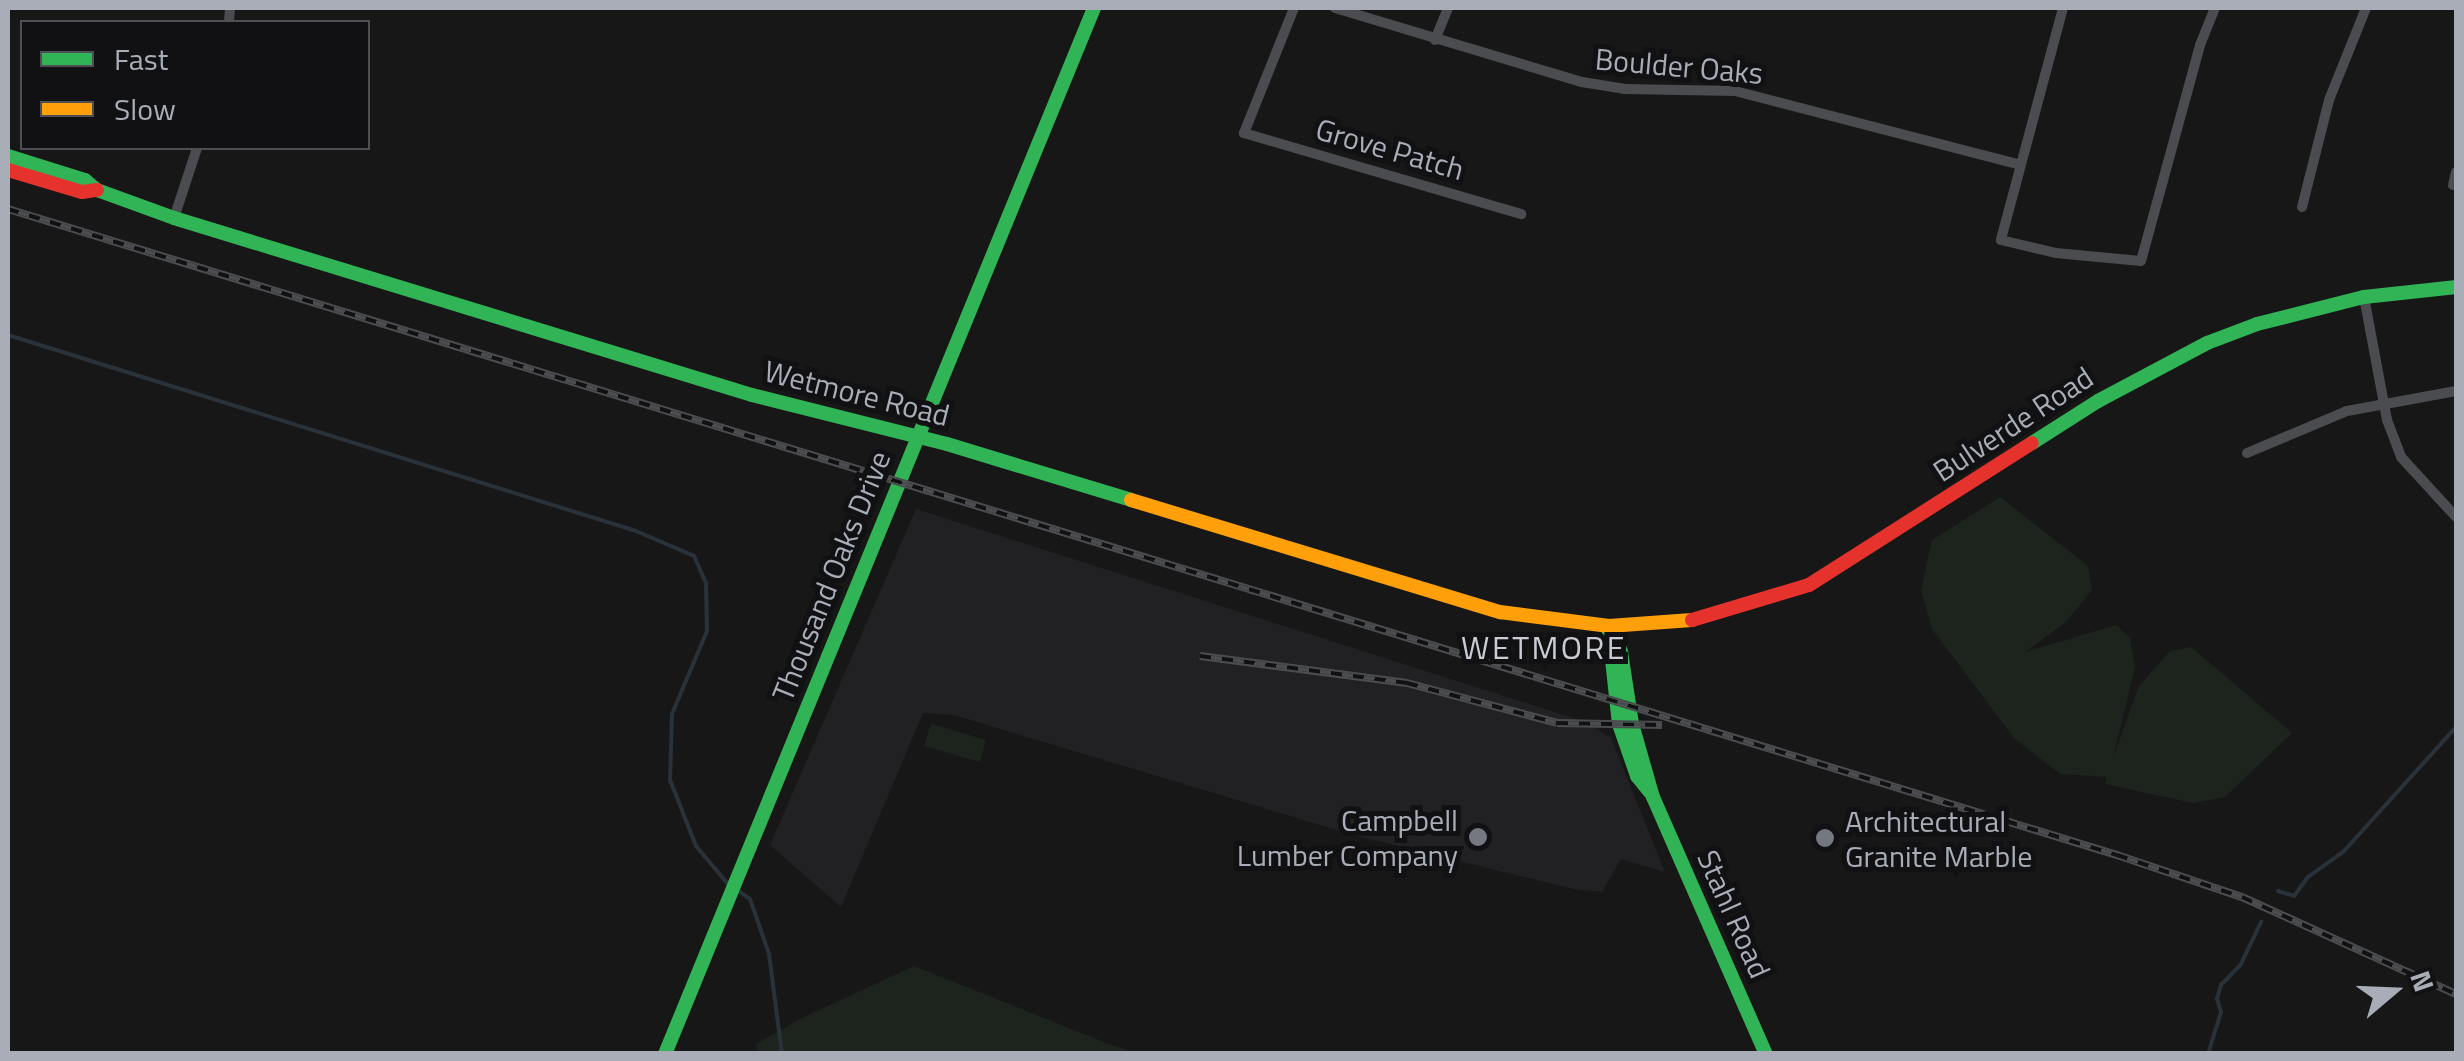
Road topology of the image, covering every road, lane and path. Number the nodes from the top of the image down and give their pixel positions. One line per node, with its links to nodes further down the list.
1 (1094, 8): 23 (main road, Thousand Oaks Drive)
2 (1294, 8): 17 (street, Grove Patch)
3 (1334, 8): 8 (street, Boulder Oaks)
4 (1448, 8): 8 (street)
5 (2063, 8): 11 (street)
6 (2215, 8): 11 (street)
7 (2366, 8): 16 (street)
8 (1435, 40): 11 (street, Boulder Oaks)
9 (196, 150): 18 (street)
10 (8, 156): 15 (main road, Wetmore Road)
11 (2022, 165)
12 (8, 170): 15 (main road, Wetmore Road)
13 (2456, 172): 14 (street)
14 (2453, 185)
15 (97, 190): 18 (main road, Wetmore Road)
16 (2302, 208)
17 (1521, 214)
18 (174, 218): 23 (main road, Wetmore Road)
19 (2456, 286): 20 (main road, Bulverde Road)
20 (2364, 296): 22 (street); 26 (main road, Bulverde Road)
21 (2456, 391): 22 (street)
22 (2383, 402): 24 (street); 25 (street)
23 (918, 436): 26 (main road, Wetmore Road); 27 (main road, Thousand Oaks Drive)
24 (2247, 453)
25 (2456, 517)
26 (1609, 626): 28 (main road, Stahl Road)
27 (665, 1054)
28 (1766, 1054)

